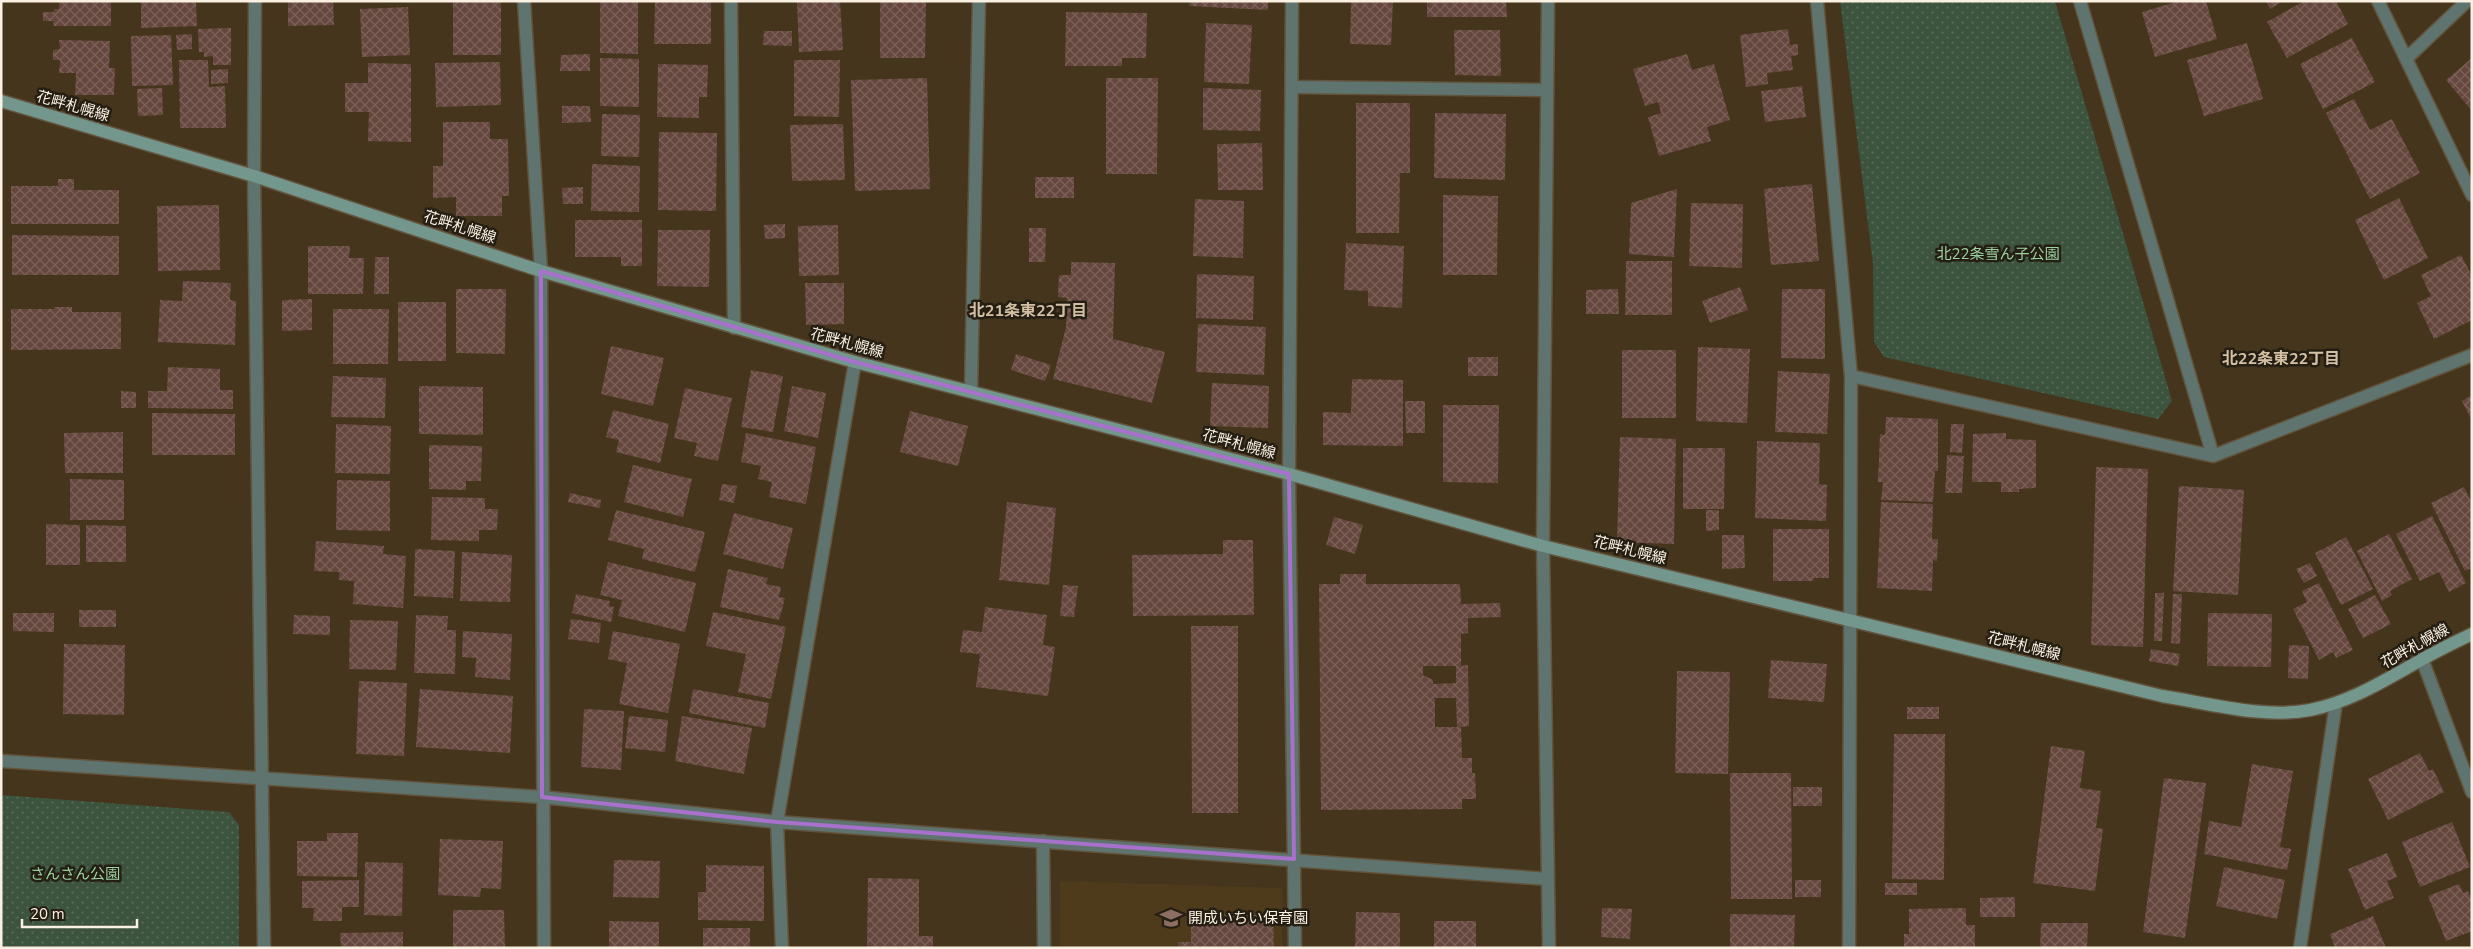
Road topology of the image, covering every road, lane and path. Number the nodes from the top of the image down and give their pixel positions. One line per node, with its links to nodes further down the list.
1 (255, 1): 15 (street)
2 (524, 1): 17 (street)
3 (732, 1): 18 (street)
4 (979, 1): 22 (street)
5 (1292, 1): 12 (street)
6 (1548, 1): 13 (street)
7 (1817, 1): 21 (street)
8 (2080, 1): 23 (street)
9 (2378, 1): 11 (street)
10 (2467, 1): 11 (street)
11 (2406, 59): 16 (street)
12 (1292, 87): 13 (street); 24 (street)
13 (1548, 90): 25 (street)
14 (1, 101): 15 (main road, 花畔札幌線)
15 (254, 176): 17 (main road, 花畔札幌線); 31 (street)
16 (2472, 194)
17 (541, 271): 18 (main road, 花畔札幌線); 33 (street)
18 (734, 328): 20 (main road, 花畔札幌線)
19 (2472, 355): 23 (street)
20 (855, 362): 22 (main road, 花畔札幌線); 34 (street)
21 (1851, 376): 23 (street); 26 (street)
22 (971, 391): 24 (main road, 花畔札幌線)
23 (2213, 456)
24 (1289, 474): 25 (main road, 花畔札幌線); 36 (street)
25 (1543, 546): 26 (main road, 花畔札幌線); 37 (street)
26 (1851, 620): 29 (main road, 花畔札幌線); 44 (street)
27 (2472, 634): 28 (main road, 花畔札幌線)
28 (2422, 659): 29 (main road, 花畔札幌線); 32 (street)
29 (2336, 703): 45 (street)
30 (1, 762): 31 (street)
31 (263, 778): 33 (street); 38 (street)
32 (2472, 792)
33 (542, 797): 34 (street); 39 (street)
34 (777, 822): 35 (street); 40 (street)
35 (1044, 841): 36 (street); 41 (street)
36 (1294, 858): 37 (street); 42 (street)
37 (1548, 878): 43 (street)
38 (264, 948)
39 (544, 948)
40 (782, 948)
41 (1044, 948)
42 (1295, 948)
43 (1549, 948)
44 (1849, 948)
45 (2300, 948)

